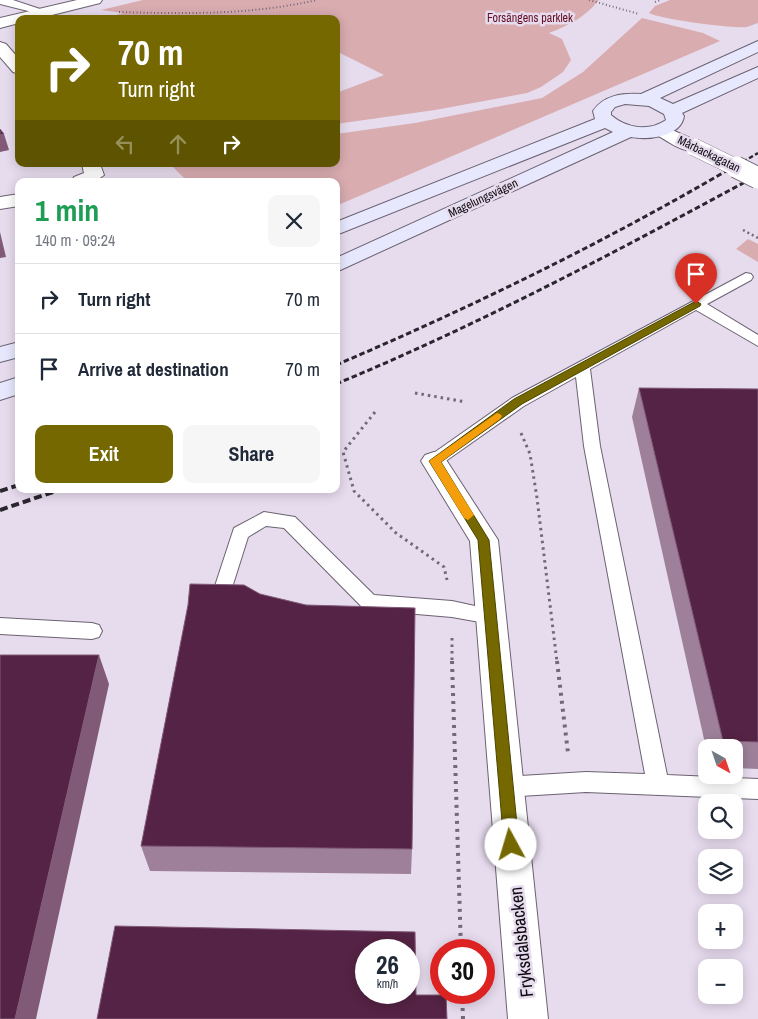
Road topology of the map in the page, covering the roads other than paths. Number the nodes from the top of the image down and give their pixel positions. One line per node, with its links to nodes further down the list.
1 (94, 0): 3 (street)
2 (0, 1): 3 (lane)
3 (44, 12): 4 (street)
4 (32, 15)
5 (15, 19): 6 (street)
6 (0, 23)
7 (758, 46): 11 (main road)
8 (0, 47): 9 (street)
9 (15, 64)
10 (758, 72): 12 (main road)
11 (644, 99): 12 (main road); 13 (main road)
12 (671, 111): 14 (main road)
13 (606, 121): 15 (main road, Magelungsvägen); 19 (main road, Magelungsvägen)
14 (661, 130): 15 (main road, Magelungsvägen); 16 (street, Mårbackagatan, bridge)
15 (629, 131): 20 (main road, Magelungsvägen)
16 (758, 178)
17 (15, 201): 18 (street)
18 (0, 203)
19 (340, 227)
20 (340, 264)
21 (746, 277): 22 (lane)
22 (696, 304): 23 (lane); 26 (lane)
23 (758, 341)
24 (15, 350): 25 (main road)
25 (0, 355)
26 (582, 367): 29 (lane); 34 (lane)
27 (15, 386): 28 (main road)
28 (0, 392)
29 (434, 461): 31 (street, Fryksdalsbacken)
30 (223, 589): 31 (lane)
31 (491, 616): 35 (street, Fryksdalsbacken)
32 (0, 626): 33 (lane)
33 (92, 631)
34 (658, 785): 35 (lane); 36 (lane)
35 (506, 787): 37 (street, Fryksdalsbacken)
36 (758, 789)
37 (528, 1019)

